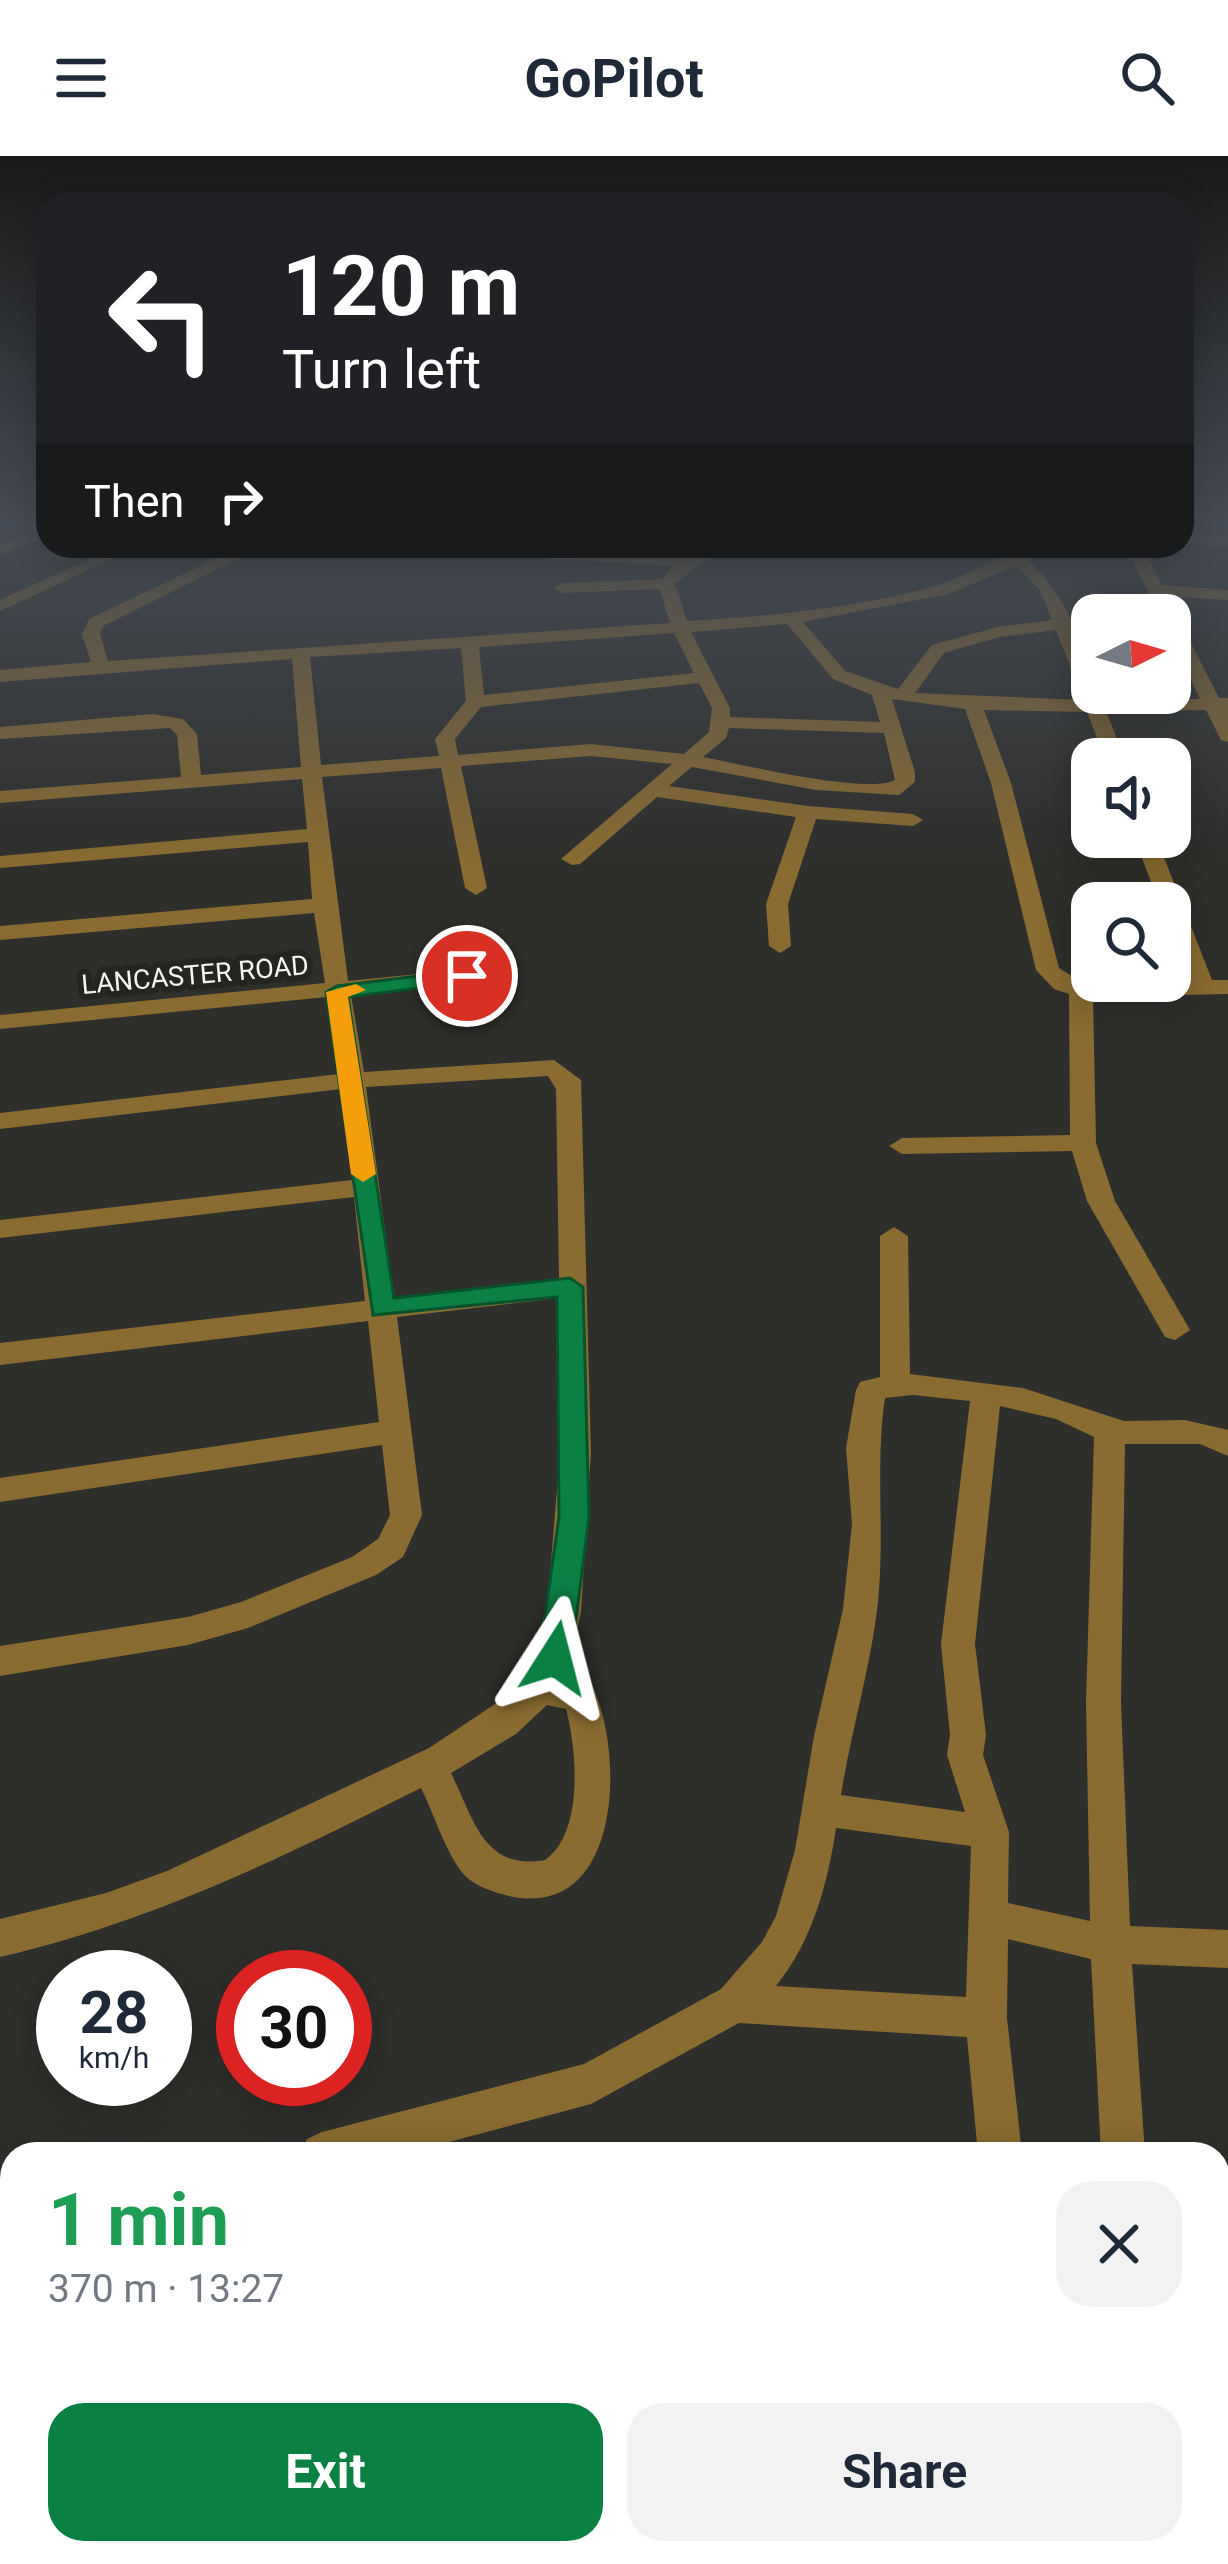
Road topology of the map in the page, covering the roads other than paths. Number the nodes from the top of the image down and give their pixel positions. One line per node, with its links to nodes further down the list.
1 (93, 639): 9 (street)
2 (527, 639): 6 (street)
3 (686, 639): 11 (street)
4 (808, 639): 12 (street)
5 (973, 639): 13 (street)
6 (470, 644): 7 (street); 14 (street)
7 (301, 655): 9 (street); 24 (street)
8 (1191, 655): 17 (street)
9 (101, 666): 10 (street)
10 (0, 676)
11 (706, 677): 14 (street); 18 (street)
12 (880, 690): 13 (street); 19 (street)
13 (904, 694): 15 (street)
14 (475, 702): 23 (street)
15 (973, 704): 16 (street); 41 (street)
16 (1071, 704)
17 (1220, 704): 21 (street)
18 (722, 722): 19 (street); 22 (street)
19 (893, 728): 22 (street)
20 (0, 733): 25 (street)
21 (1228, 736)
22 (685, 758): 23 (street); 26 (street)
23 (448, 762): 24 (street); 34 (street)
24 (313, 771): 25 (street); 30 (street)
25 (191, 781): 27 (street)
26 (651, 790): 28 (street); 32 (street)
27 (0, 797)
28 (808, 812): 29 (street); 37 (street)
29 (913, 820)
30 (316, 835): 33 (street); 35 (street)
31 (1153, 858): 40 (street)
32 (572, 860)
33 (0, 862)
34 (476, 888)
35 (324, 905): 36 (street); 43 (street)
36 (0, 933)
37 (780, 946)
38 (467, 976): 43 (street, LANCASTER ROAD)
39 (1191, 986): 40 (street)
40 (1202, 986): 42 (street)
41 (1071, 987)
42 (1228, 987)
43 (337, 992): 45 (street, LANCASTER ROAD); 46 (street)
44 (1082, 1002): 48 (street)
45 (0, 1022)
46 (353, 1080): 47 (street); 50 (street); 53 (street)
47 (0, 1120)
48 (1083, 1143): 49 (street); 55 (street)
49 (902, 1146)
50 (365, 1187): 51 (street); 54 (street)
51 (0, 1229)
52 (894, 1236): 57 (street)
53 (570, 1287): 54 (street); 64 (street)
54 (383, 1309): 56 (street); 59 (street)
55 (1175, 1330)
56 (0, 1354)
57 (896, 1384): 58 (street); 66 (street)
58 (986, 1396): 60 (street); 67 (street)
59 (396, 1431): 62 (street); 63 (street)
60 (1110, 1431): 61 (street); 70 (street)
61 (1228, 1444)
62 (0, 1490)
63 (0, 1661)
64 (540, 1690): 65 (street); 65 (street)
65 (428, 1764): 69 (street)
66 (820, 1809): 67 (street); 72 (street)
67 (990, 1832): 68 (street)
68 (990, 1918): 70 (street); 73 (street)
69 (0, 1938)
70 (1108, 1944): 71 (street); 76 (street)
71 (1228, 1949)
72 (734, 2002): 73 (street); 74 (street)
73 (986, 2018): 75 (street)
74 (422, 2142)
75 (999, 2142)
76 (1123, 2142)

